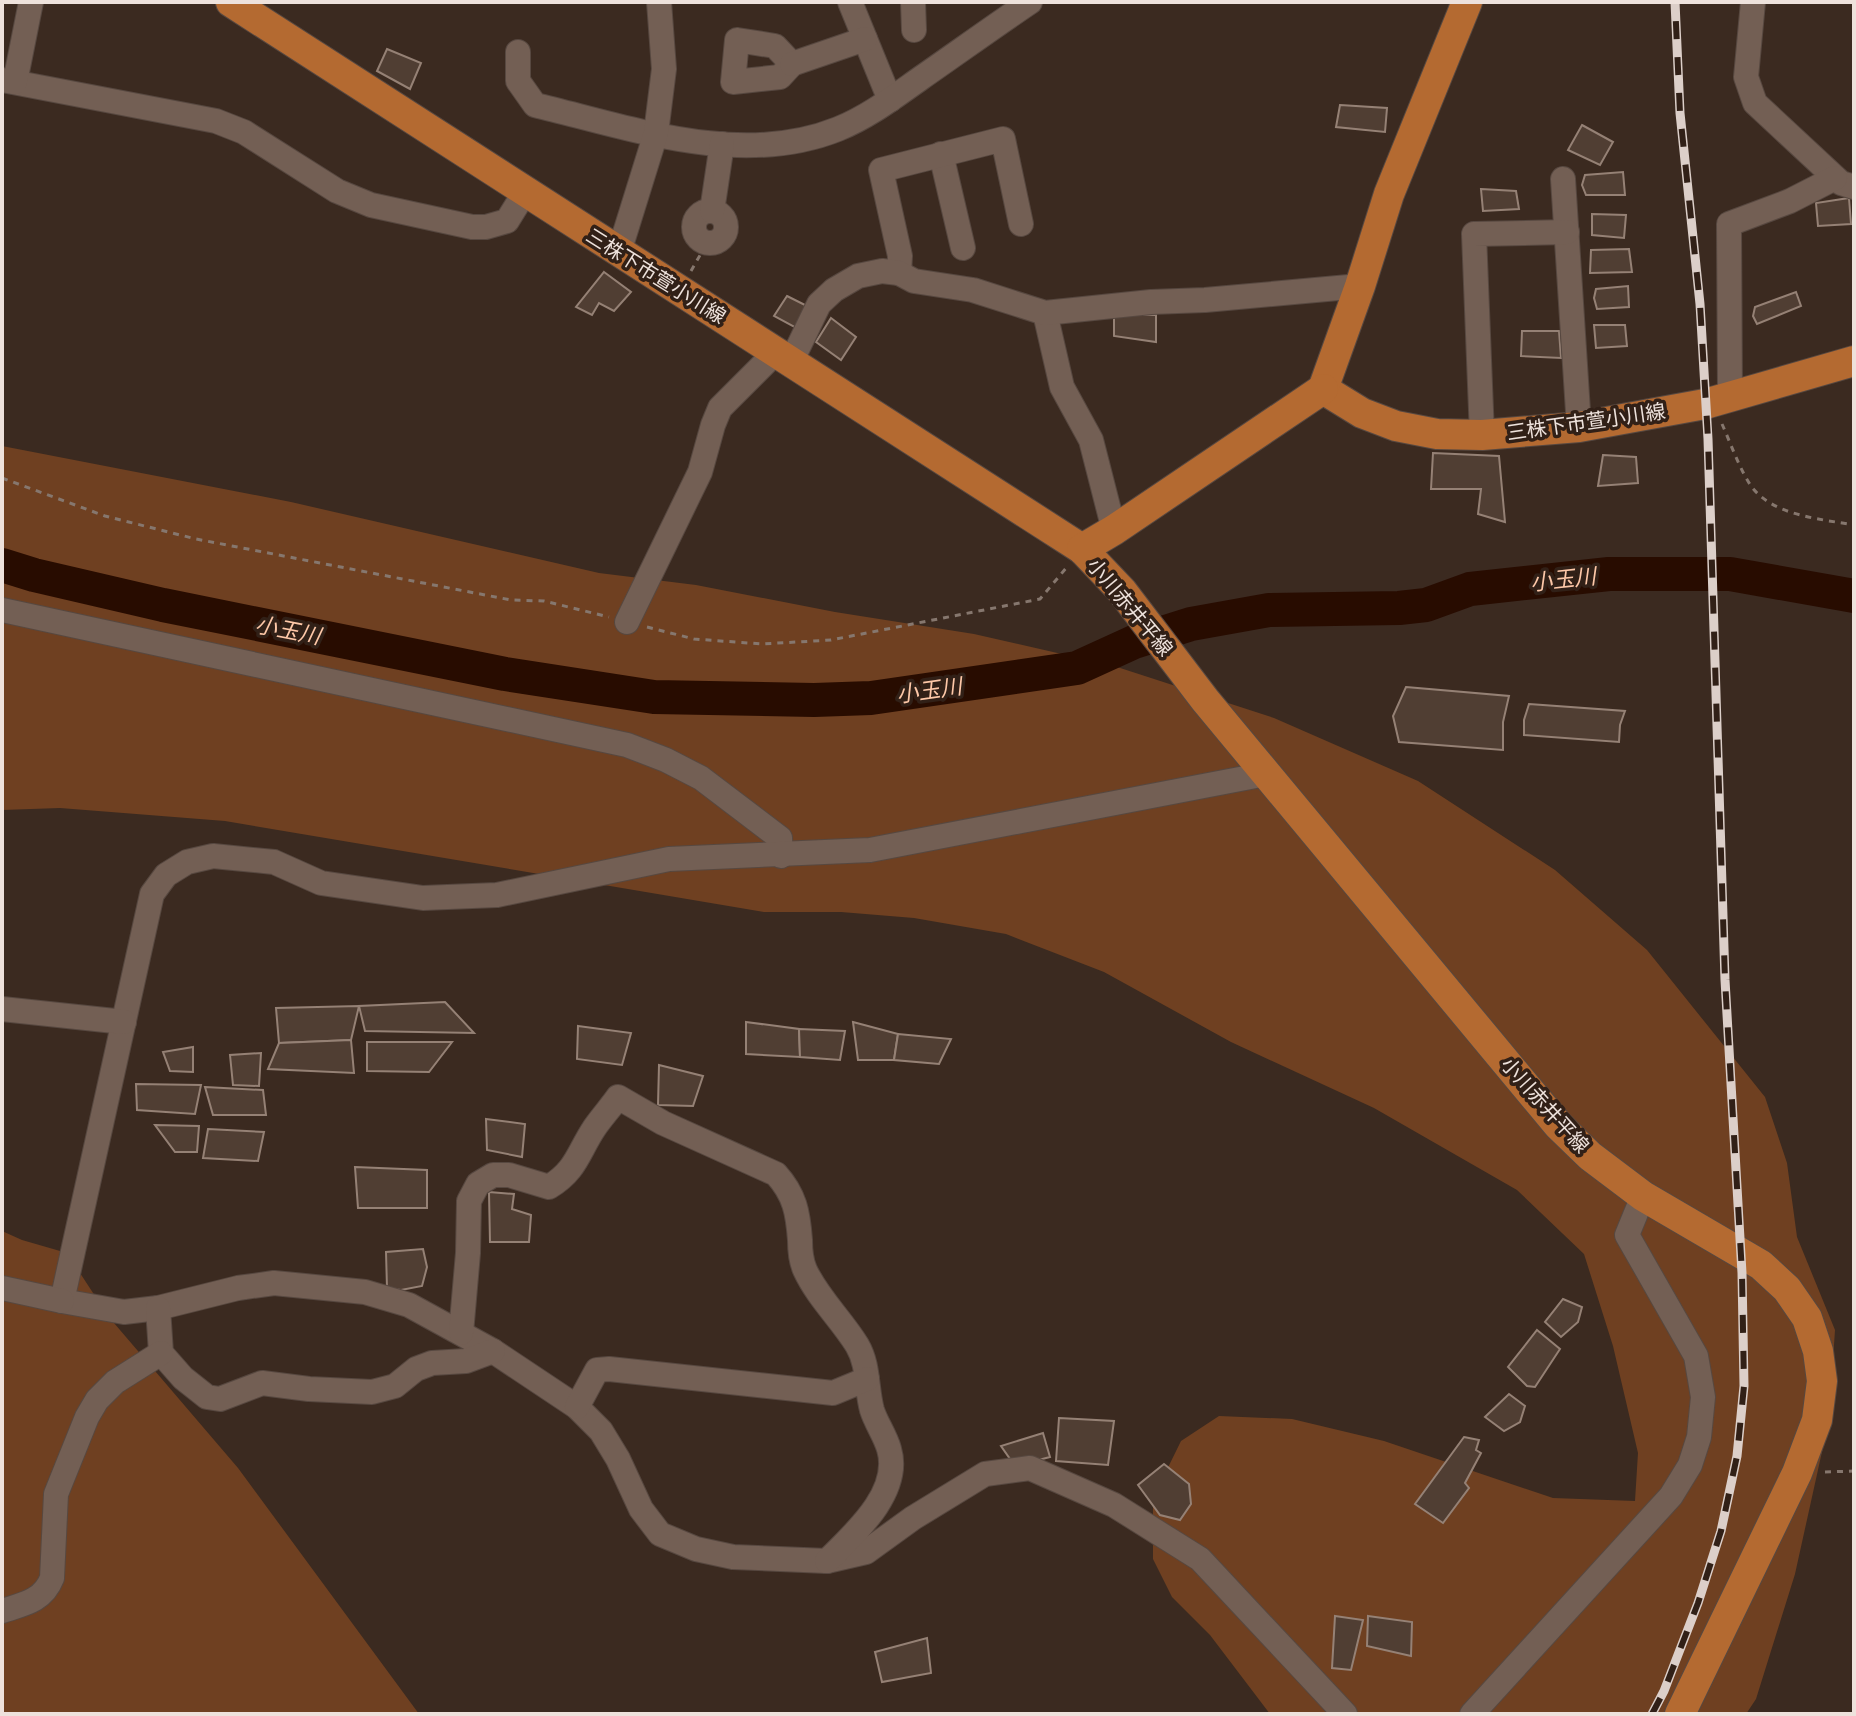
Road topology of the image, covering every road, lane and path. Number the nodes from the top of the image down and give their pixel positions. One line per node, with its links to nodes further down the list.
1 (31, 2): 13 (street)
2 (659, 2): 15 (street)
3 (850, 2): 10 (street)
4 (913, 2): 9 (street)
5 (1030, 2): 14 (street)
6 (1467, 2): 27 (main road)
7 (1753, 2): 19 (street)
8 (243, 5): 20 (main road, 三株下市萱小川線)
9 (914, 30)
10 (865, 39): 12 (street); 14 (street)
11 (518, 52): 15 (street)
12 (792, 64)
13 (8, 81): 20 (street)
14 (890, 100): 16 (street)
15 (656, 133): 16 (street); 25 (street)
16 (722, 144): 23 (street)
17 (941, 154): 21 (street); 24 (street); 26 (street)
18 (1563, 179): 22 (street)
19 (1844, 182): 33 (street)
20 (525, 192): 25 (main road, 三株下市萱小川線)
21 (1021, 224)
22 (1567, 232): 34 (street); 35 (street)
23 (707, 243): 28 (path)
24 (963, 248)
25 (619, 252): 28 (main road, 三株下市萱小川線)
26 (899, 273): 29 (street); 30 (street)
27 (1360, 286): 29 (street); 32 (main road)
28 (678, 289): 30 (main road, 三株下市萱小川線)
29 (1045, 313): 38 (street)
30 (783, 357): 39 (main road, 三株下市萱小川線); 41 (street)
31 (1854, 361): 33 (main road, 三株下市萱小川線)
32 (1323, 389): 35 (main road, 三株下市萱小川線); 38 (main road)
33 (1724, 399): 34 (main road, 三株下市萱小川線); 37 (path)
34 (1579, 427): 35 (main road, 三株下市萱小川線)
35 (1482, 435)
36 (2, 478): 41 (path)
37 (1854, 525)
38 (1114, 530): 39 (main road)
39 (1082, 549): 41 (path); 42 (main road, 小川赤井平線)
40 (2, 610): 43 (street)
41 (627, 622)
42 (1266, 774): 43 (street); 46 (main road, 小川赤井平線)
43 (781, 856): 45 (street)
44 (2, 1009): 45 (street)
45 (124, 1022): 48 (street)
46 (1643, 1196): 56 (main road, 小川赤井平線); 60 (street)
47 (2, 1288): 48 (street)
48 (62, 1301): 49 (street)
49 (158, 1308): 50 (street); 52 (street)
50 (461, 1333): 51 (street); 53 (street)
51 (493, 1351): 52 (street); 54 (street)
52 (161, 1353): 58 (street)
53 (867, 1379): 54 (street); 57 (street)
54 (577, 1407): 57 (street)
55 (1854, 1471): 56 (path)
56 (1797, 1473): 61 (main road, 小川赤井平線)
57 (827, 1561): 59 (street)
58 (2, 1611)
59 (1345, 1714)
60 (1472, 1714)
61 (1680, 1714)

